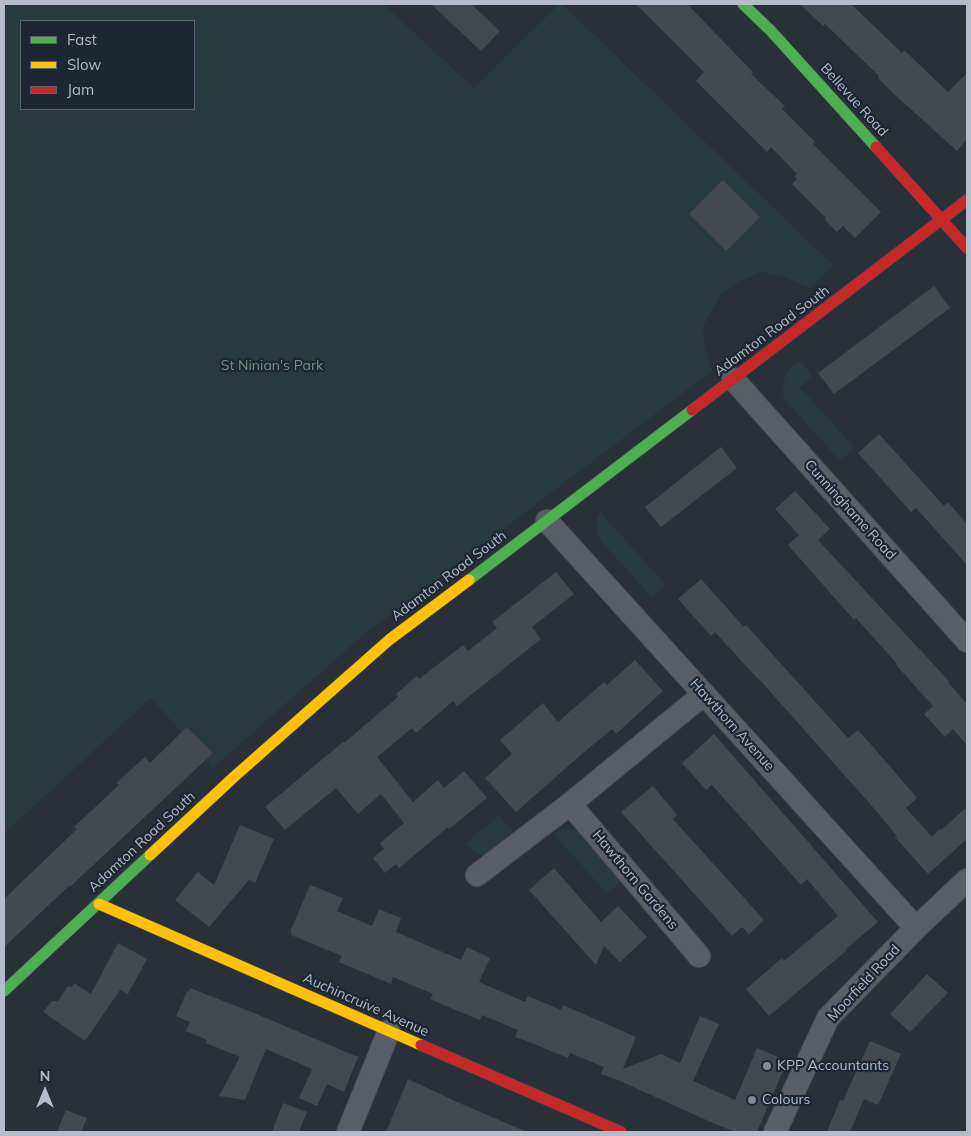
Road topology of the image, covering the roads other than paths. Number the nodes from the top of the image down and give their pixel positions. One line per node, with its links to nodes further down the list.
1 (743, 4): 3 (street, Bellevue Road)
2 (967, 200): 3 (street, Adamton Road South)
3 (941, 220): 4 (street, Bellevue Road); 5 (street, Adamton Road South)
4 (967, 248)
5 (733, 379): 6 (street, Adamton Road South); 7 (street, Cunninghame Road)
6 (547, 521): 8 (street, Hawthorn Avenue); 12 (street, Adamton Road South)
7 (967, 641)
8 (704, 694): 9 (street); 13 (street, Hawthorn Avenue)
9 (570, 804): 10 (street); 14 (street, Hawthorn Gardens)
10 (477, 875)
11 (967, 880): 13 (street, Moorfield Road)
12 (99, 904): 15 (street, Adamton Road South); 16 (street, Auchincruive Avenue)
13 (916, 928): 19 (street, Moorfield Road)
14 (699, 956)
15 (4, 991)
16 (389, 1032): 17 (street); 18 (street, Auchincruive Avenue)
17 (348, 1132)
18 (621, 1132)
19 (775, 1132)

